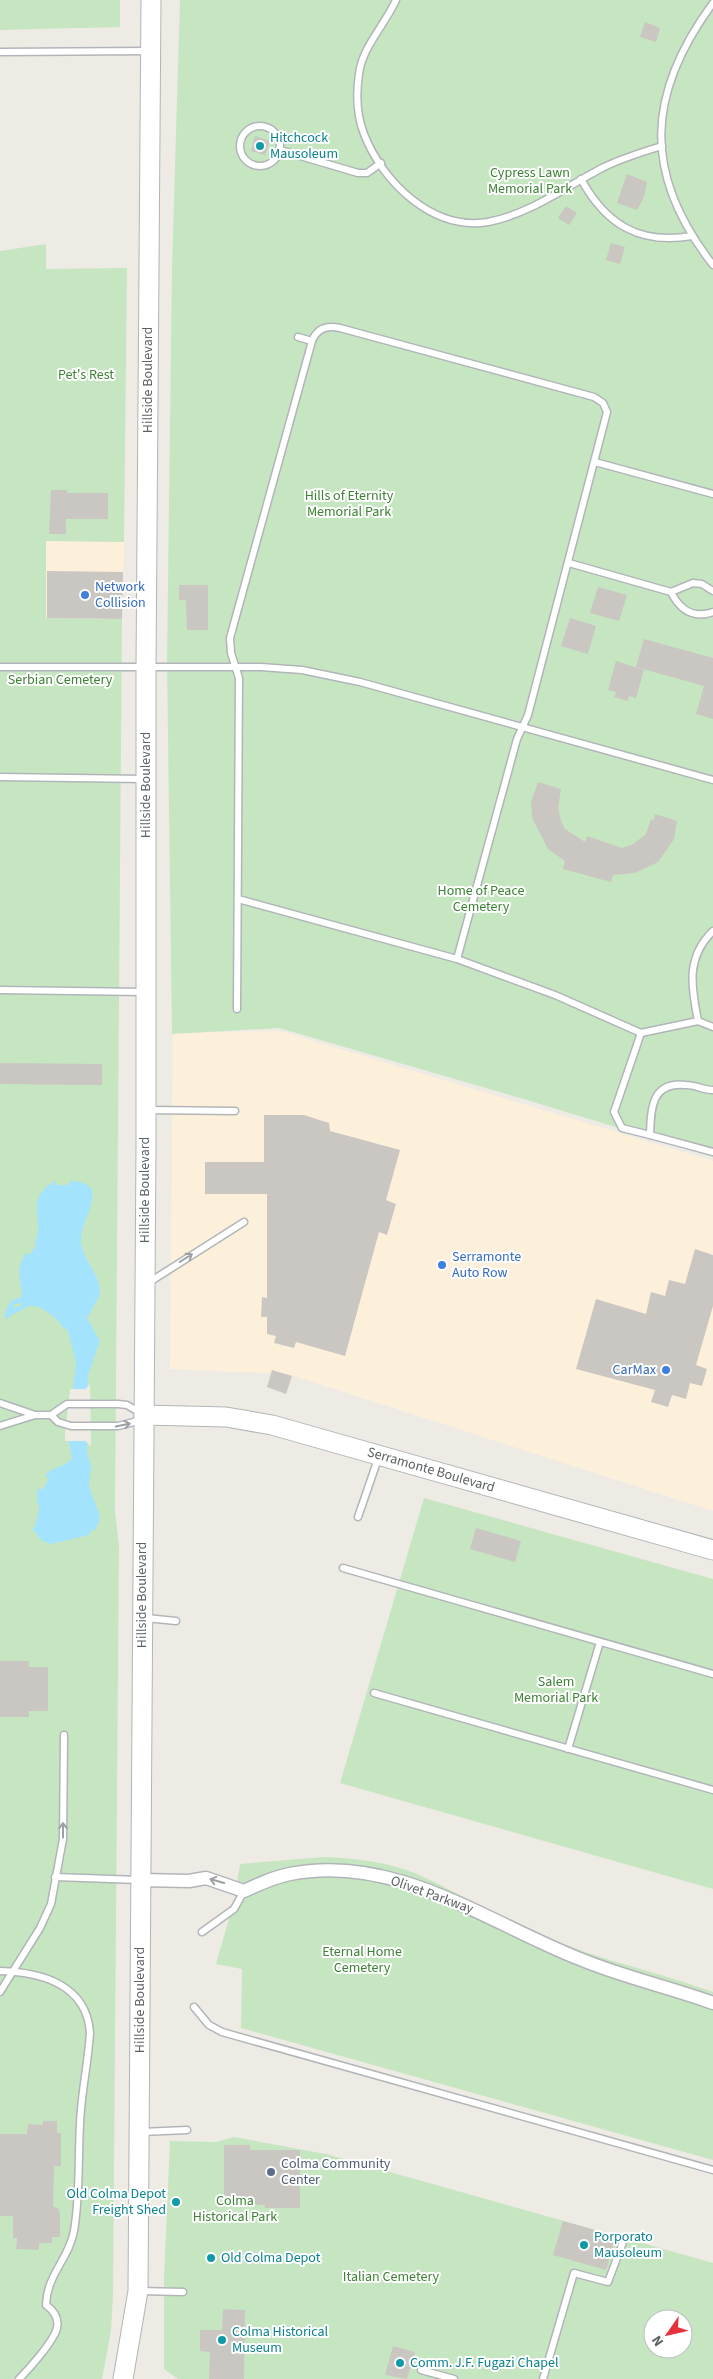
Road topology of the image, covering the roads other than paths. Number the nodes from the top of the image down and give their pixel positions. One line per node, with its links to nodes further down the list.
1 (151, 0): 4 (main road, Hillside Boulevard)
2 (396, 0): 8 (lane)
3 (713, 3): 6 (lane)
4 (151, 51): 5 (lane); 22 (main road, Hillside Boulevard)
5 (0, 52)
6 (662, 146): 9 (lane); 10 (lane)
7 (280, 150): 7 (lane); 8 (lane)
8 (381, 163): 9 (lane)
9 (581, 179): 10 (lane)
10 (692, 236): 11 (lane)
11 (713, 265)
12 (298, 337): 13 (lane)
13 (312, 341): 14 (lane); 20 (lane)
14 (595, 462): 15 (lane); 16 (lane)
15 (713, 494)
16 (569, 563): 18 (lane); 23 (lane)
17 (713, 591): 18 (lane)
18 (671, 592): 19 (lane)
19 (713, 612)
20 (236, 666): 22 (lane); 23 (lane); 27 (lane)
21 (0, 668): 22 (lane)
22 (146, 668): 25 (main road, Hillside Boulevard)
23 (522, 727): 26 (lane); 29 (lane)
24 (0, 777): 25 (lane)
25 (146, 779): 31 (main road, Hillside Boulevard)
26 (713, 780)
27 (238, 899): 29 (lane); 32 (lane)
28 (713, 931): 33 (lane)
29 (457, 959): 35 (lane)
30 (0, 990): 31 (lane)
31 (145, 992): 37 (main road, Hillside Boulevard)
32 (237, 1009)
33 (698, 1020): 34 (lane); 35 (lane)
34 (713, 1027)
35 (641, 1033): 39 (lane)
36 (713, 1090): 39 (lane)
37 (146, 1110): 38 (lane); 42 (main road, Hillside Boulevard)
38 (235, 1111)
39 (650, 1135): 40 (lane)
40 (713, 1152)
41 (244, 1222): 42 (lane, one-way to 41)
42 (145, 1285): 46 (main road, Hillside Boulevard)
43 (0, 1403): 44 (lane)
44 (35, 1415): 45 (lane); 47 (lane)
45 (51, 1415): 46 (lane); 46 (lane, one-way to 46)
46 (144, 1415): 48 (main road, Serramonte Boulevard); 52 (main road, Hillside Boulevard)
47 (0, 1426)
48 (379, 1455): 49 (lane); 50 (main road, Serramonte Boulevard)
49 (358, 1517)
50 (713, 1550)
51 (343, 1568): 54 (lane)
52 (142, 1618): 53 (lane); 61 (main road, Hillside Boulevard)
53 (176, 1621)
54 (600, 1642): 55 (lane); 58 (lane)
55 (713, 1674)
56 (374, 1693): 58 (lane)
57 (64, 1735): 60 (lane, one-way to 57)
58 (568, 1749): 59 (lane)
59 (713, 1790)
60 (55, 1877): 61 (lane); 65 (lane)
61 (141, 1880): 62 (street, one-way to 61); 70 (main road, Hillside Boulevard)
62 (244, 1891): 63 (lane); 67 (street, Olivet Parkway)
63 (202, 1932)
64 (0, 1971): 65 (lane)
65 (11, 1972): 66 (lane); 76 (lane)
66 (0, 1992)
67 (713, 2003)
68 (194, 2006): 71 (lane)
69 (187, 2130): 70 (lane)
70 (139, 2132): 73 (main road, Hillside Boulevard)
71 (713, 2170)
72 (622, 2242): 79 (lane)
73 (138, 2291): 74 (lane); 77 (main road, Hillside Boulevard)
74 (183, 2292)
75 (421, 2370): 78 (lane)
76 (19, 2379)
77 (123, 2379)
78 (454, 2379)
79 (543, 2379)

